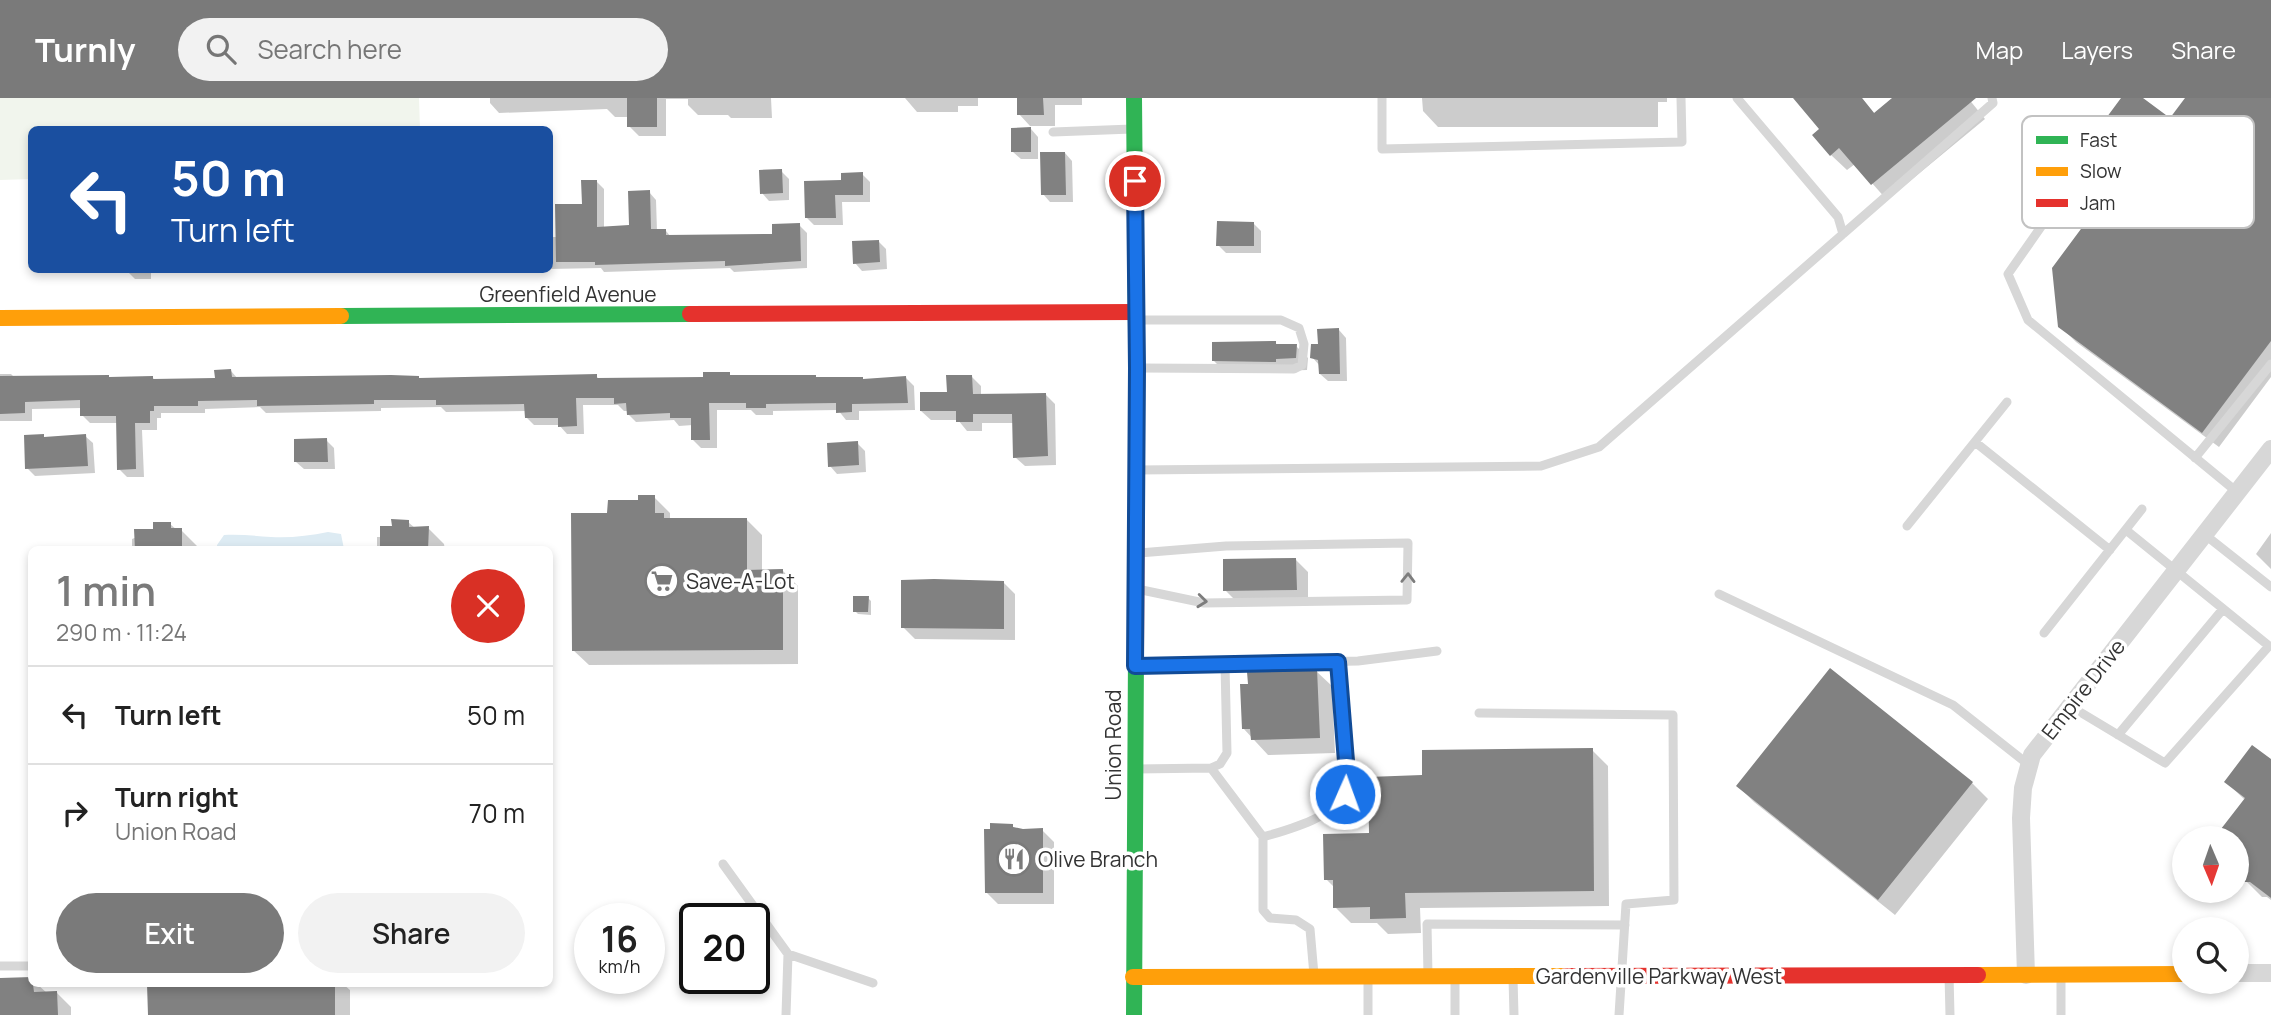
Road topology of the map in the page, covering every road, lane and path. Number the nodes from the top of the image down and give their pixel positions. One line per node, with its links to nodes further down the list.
1 (1134, 98): 6 (street, Union Road)
2 (1381, 98): 3 (lane)
3 (1681, 98)
4 (1737, 98): 9 (lane)
5 (1992, 98): 9 (lane)
6 (1134, 129): 7 (lane); 10 (street, Union Road)
7 (1053, 132)
8 (2040, 228): 17 (lane)
9 (1843, 234): 18 (lane)
10 (1136, 316): 11 (street, Greenfield Avenue); 13 (street, Union Road); 13 (lane)
11 (0, 318)
12 (2271, 364): 17 (lane)
13 (1137, 368): 18 (street, Union Road)
14 (2007, 402): 15 (lane)
15 (1975, 442): 21 (lane); 24 (lane)
16 (2271, 449): 19 (street, Empire Drive)
17 (2195, 458): 19 (lane)
18 (1136, 470): 25 (street, Union Road)
19 (2237, 492): 23 (street, Empire Drive)
20 (2142, 509): 22 (lane)
21 (1908, 526)
22 (2126, 530): 24 (lane); 26 (lane)
23 (2204, 534): 26 (street, Empire Drive); 27 (lane)
24 (2110, 550): 31 (lane)
25 (1135, 554): 28 (street, Union Road); 28 (lane, one-way to 25)
26 (2176, 569): 30 (lane); 37 (street, Empire Drive)
27 (2271, 587)
28 (1135, 589): 36 (street, Union Road)
29 (1719, 594): 40 (lane)
30 (2223, 609): 32 (lane); 39 (lane)
31 (2044, 633)
32 (2270, 646): 39 (lane)
33 (1437, 651): 34 (lane)
34 (1338, 662): 35 (lane); 43 (lane)
35 (1225, 665): 36 (lane); 41 (lane)
36 (1135, 666): 42 (street, Union Road)
37 (2070, 706): 39 (lane); 40 (street, Empire Drive)
38 (1479, 713): 45 (lane)
39 (2118, 735)
40 (2029, 765): 53 (street, Empire Drive)
41 (1211, 768): 42 (lane); 43 (lane)
42 (1134, 769): 55 (street, Union Road)
43 (1263, 837): 56 (lane)
44 (723, 864): 46 (lane)
45 (1625, 925): 58 (lane); 61 (lane)
46 (788, 954): 62 (lane); 63 (lane)
47 (0, 965): 48 (lane)
48 (28, 966)
49 (2249, 973): 50 (street)
50 (2270, 973)
51 (2172, 974): 54 (street, Gardenville Parkway West)
52 (1949, 975): 53 (street, Gardenville Parkway West); 61 (street, Gardenville Parkway West); 69 (lane)
53 (2026, 975): 54 (street, Gardenville Parkway West)
54 (2061, 975): 70 (lane)
55 (1133, 976): 56 (street, Gardenville Parkway West); 64 (street, Union Road)
56 (1314, 976): 57 (street, Gardenville Parkway West)
57 (1368, 976): 58 (street, Gardenville Parkway West); 65 (lane)
58 (1428, 976): 59 (street, Gardenville Parkway West)
59 (1455, 976): 60 (street, Gardenville Parkway West); 66 (lane)
60 (1513, 976): 61 (street, Gardenville Parkway West); 67 (lane)
61 (1621, 976): 68 (lane)
62 (873, 983)
63 (786, 1015)
64 (1134, 1015)
65 (1368, 1015)
66 (1455, 1015)
67 (1514, 1015)
68 (1619, 1015)
69 (1950, 1015)
70 (2062, 1015)

